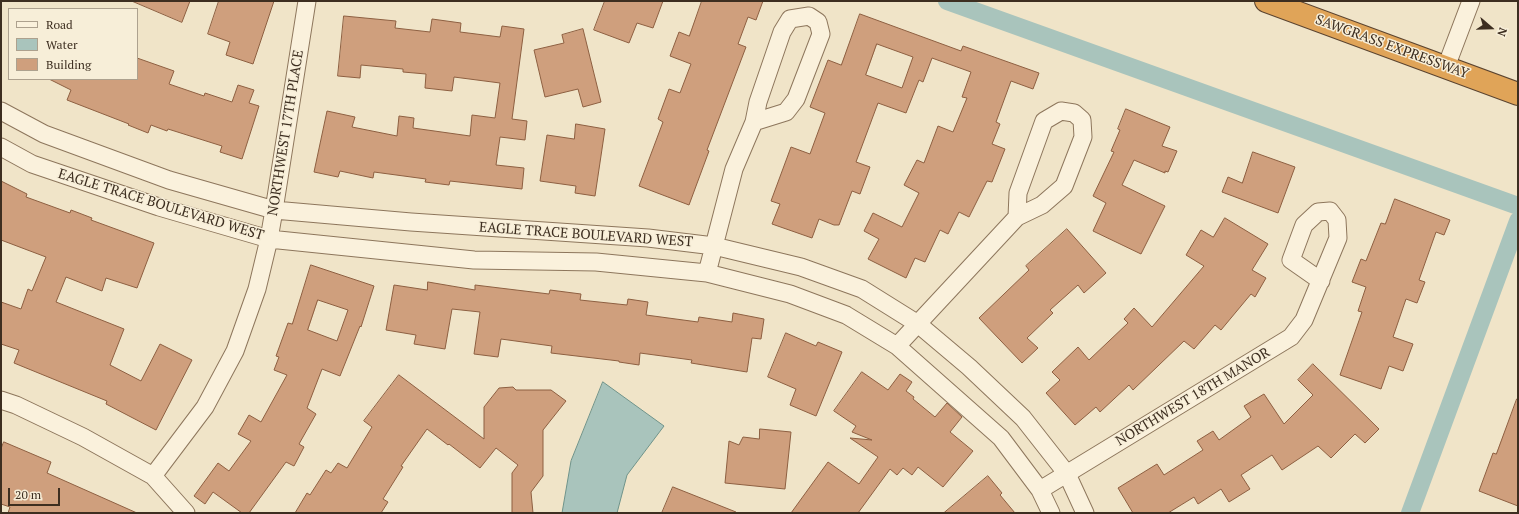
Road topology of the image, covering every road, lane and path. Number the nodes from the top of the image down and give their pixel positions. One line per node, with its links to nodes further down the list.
1 (307, 1): 9 (street, NORTHWEST 17TH PLACE)
2 (1266, 1): 4 (highway, SAWGRASS EXPRESSWAY)
3 (1471, 1): 4 (street)
4 (1446, 68): 5 (highway, SAWGRASS EXPRESSWAY)
5 (1518, 94)
6 (1, 112): 9 (street, EAGLE TRACE BOULEVARD WEST)
7 (754, 122): 7 (street); 12 (street)
8 (1, 147): 11 (street, EAGLE TRACE BOULEVARD WEST)
9 (274, 210): 11 (street, NORTHWEST 17TH PLACE); 12 (street, EAGLE TRACE BOULEVARD WEST)
10 (1017, 217): 10 (street); 15 (street)
11 (269, 239): 13 (street, EAGLE TRACE BOULEVARD WEST); 19 (street, NORTHWEST 17TH PLACE)
12 (714, 246): 13 (street); 15 (street, EAGLE TRACE BOULEVARD WEST)
13 (707, 273): 16 (street, EAGLE TRACE BOULEVARD WEST)
14 (1321, 281): 18 (street, NORTHWEST 18TH MANOR)
15 (918, 324): 16 (street); 18 (street, EAGLE TRACE BOULEVARD WEST)
16 (897, 346): 20 (street, EAGLE TRACE BOULEVARD WEST)
17 (1, 400): 19 (street)
18 (1067, 474): 20 (street, NORTHWEST 18TH MANOR); 23 (street, EAGLE TRACE BOULEVARD WEST)
19 (153, 476): 21 (street)
20 (1040, 490): 22 (street, EAGLE TRACE BOULEVARD WEST)
21 (186, 513)
22 (1051, 513)
23 (1085, 513)

